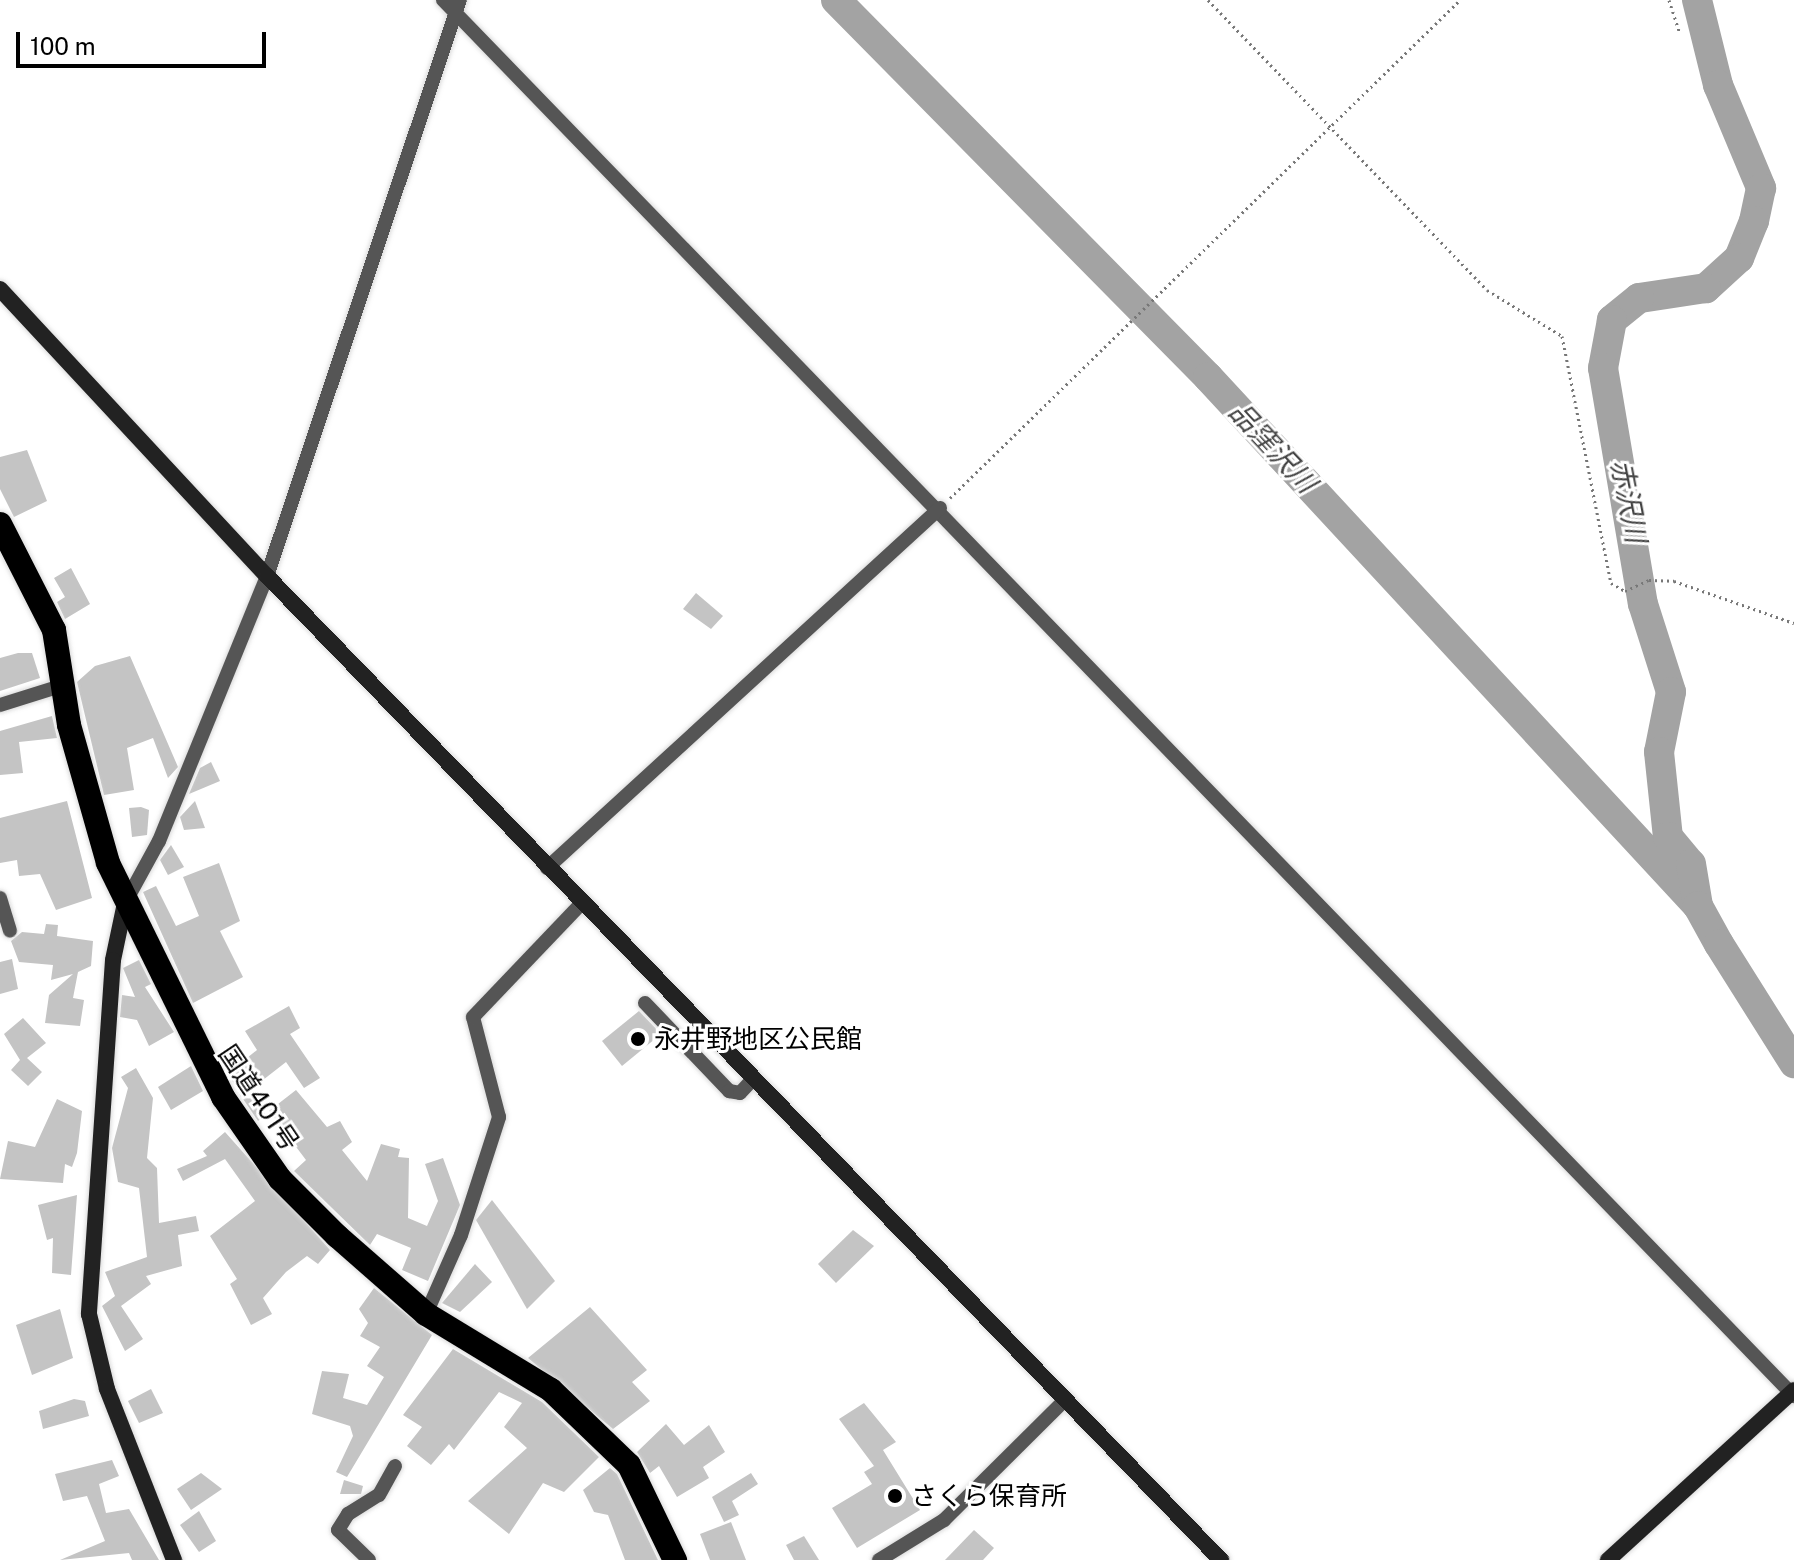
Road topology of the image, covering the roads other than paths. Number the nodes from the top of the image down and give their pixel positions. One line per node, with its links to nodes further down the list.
1 (443, 0): 2 (street)
2 (457, 7): 4 (street); 6 (street)
3 (0, 289): 6 (street)
4 (940, 508): 9 (street); 17 (street)
5 (0, 524): 7 (highway, 国道401号)
6 (267, 576): 9 (street); 11 (street)
7 (64, 685): 8 (street); 11 (highway, 国道401号)
8 (0, 705)
9 (547, 868): 12 (street)
10 (0, 898): 13 (street)
11 (125, 903): 16 (highway, 国道401号); 20 (street)
12 (582, 903): 15 (street); 16 (street)
13 (10, 931)
14 (645, 1003): 15 (street)
15 (754, 1078): 18 (street)
16 (426, 1314): 22 (highway, 国道401号)
17 (1793, 1393): 25 (street)
18 (1062, 1403): 23 (street); 24 (street)
19 (395, 1466): 21 (street)
20 (174, 1560)
21 (369, 1560)
22 (675, 1560)
23 (879, 1560)
24 (1221, 1560)
25 (1608, 1560)

